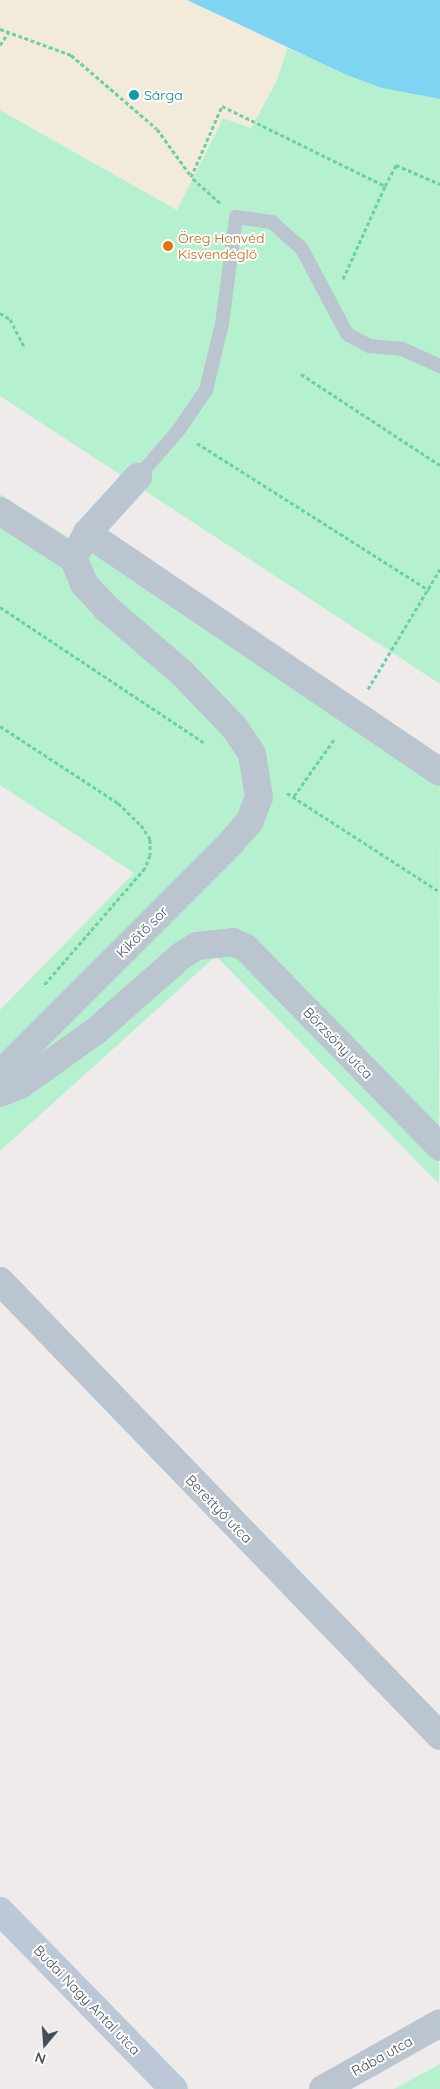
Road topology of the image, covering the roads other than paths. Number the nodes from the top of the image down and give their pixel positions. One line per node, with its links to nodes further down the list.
1 (440, 366): 2 (lane)
2 (138, 477): 4 (street)
3 (0, 511): 5 (street)
4 (86, 533): 5 (street); 6 (street)
5 (74, 559): 7 (street, Kikötő sor)
6 (440, 772)
7 (0, 1074)
8 (0, 1093): 9 (street, Börzsöny utca)
9 (440, 1147)
10 (0, 1281): 11 (street, Berettyó utca)
11 (440, 1736)
12 (0, 1911): 14 (main road, Budai Nagy Antal utca)
13 (440, 2023): 15 (street, Rába utca)
14 (174, 2089)
15 (323, 2089)

